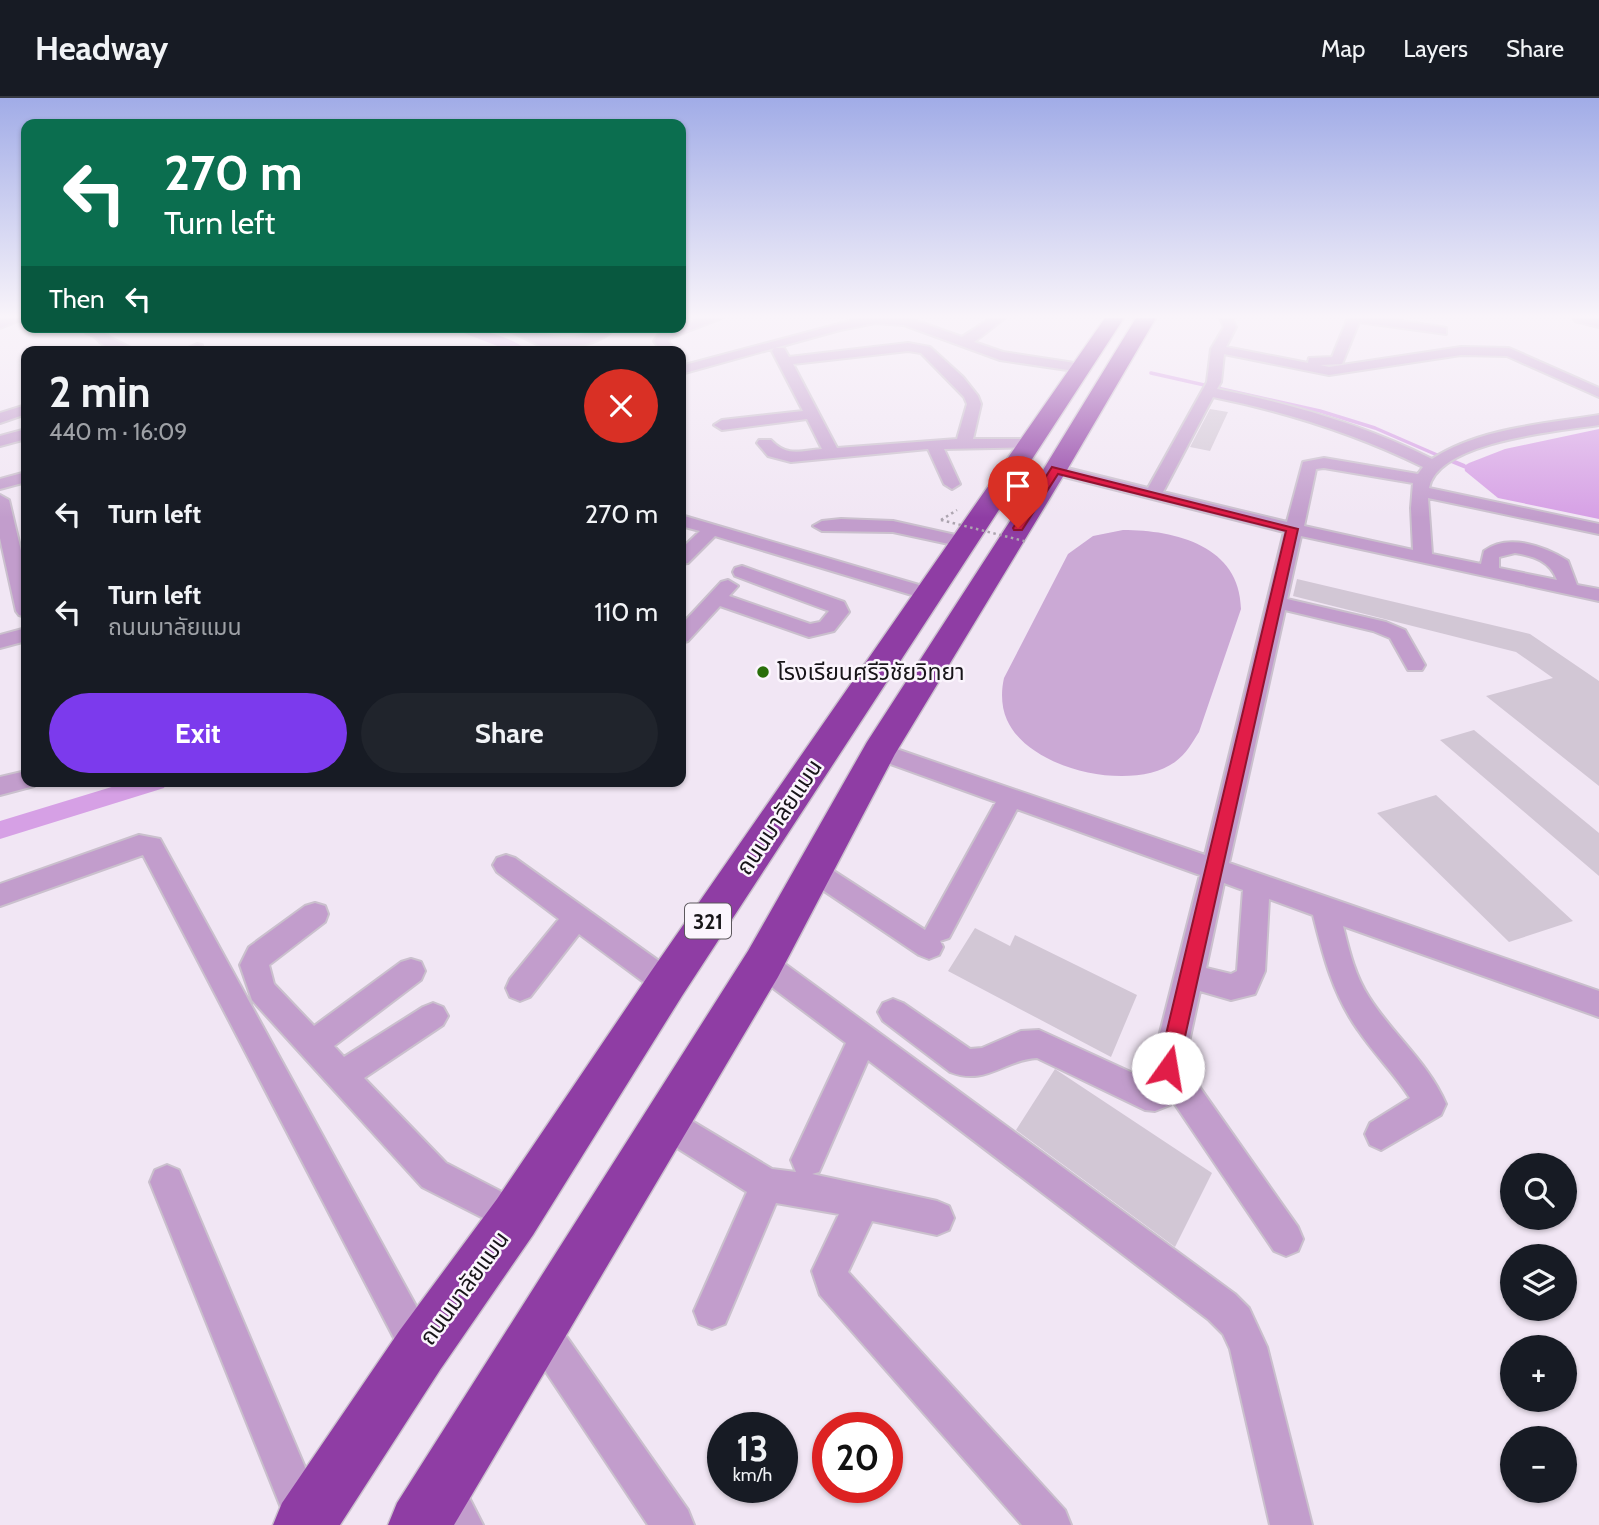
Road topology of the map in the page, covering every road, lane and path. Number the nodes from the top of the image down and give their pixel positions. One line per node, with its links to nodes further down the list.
1 (798, 385): 10 (street)
2 (962, 385): 17 (street)
3 (1075, 385): 20 (highway, ถนนมาลัยแมน / 321)
4 (1097, 385): 20 (highway, ถนนมาลัยแมน / 321)
5 (1212, 385): 7 (street)
6 (1582, 385): 8 (street)
7 (1211, 388): 21 (street); 25 (street)
8 (1599, 393)
9 (21, 411): 11 (street)
10 (814, 414): 13 (street); 19 (street)
11 (0, 418)
12 (1599, 420): 21 (street)
13 (722, 425)
14 (21, 435): 15 (street)
15 (0, 441)
16 (765, 443): 19 (street)
17 (964, 443): 18 (street); 20 (street)
18 (934, 444): 19 (street); 24 (street)
19 (832, 453)
20 (1043, 457): 25 (street); 32 (highway, ถนนมาลัยแมน / 321); 51 (highway, ถนนมาลัยแมน / 321)
21 (1431, 471): 30 (street); 31 (street); 36 (street)
22 (21, 478): 23 (street)
23 (0, 484)
24 (952, 484)
25 (1153, 495): 30 (street)
26 (0, 503): 41 (street)
27 (686, 521): 29 (street)
28 (821, 526): 32 (street)
29 (712, 529): 34 (street); 35 (street)
30 (1292, 529): 36 (street); 46 (street)
31 (1599, 529)
32 (952, 531): 33 (path, bridge); 43 (highway, ถนนมาลัยแมน / 321)
33 (1028, 542)
34 (767, 545): 37 (street); 39 (street)
35 (686, 554)
36 (1423, 556): 38 (street)
37 (829, 565): 42 (street); 43 (street)
38 (1490, 571): 40 (street); 40 (street)
39 (742, 572): 42 (street); 45 (street)
40 (1569, 589): 44 (street)
41 (21, 590)
42 (804, 592): 45 (street)
43 (929, 593): 66 (highway, ถนนมาลัยแมน / 321)
44 (1599, 595)
45 (717, 598): 47 (street)
46 (1276, 602): 50 (street); 56 (street)
47 (686, 632)
48 (21, 636): 49 (street)
49 (0, 642)
50 (1415, 665)
51 (879, 751): 54 (street); 57 (highway, ถนนมาลัยแมน / 321)
52 (21, 781): 53 (street)
53 (0, 786)
54 (1010, 799): 56 (street); 57 (street)
55 (506, 865): 62 (street)
56 (1214, 870): 58 (street); 65 (street)
57 (814, 871): 63 (highway, ถนนมาลัยแมน / 321)
58 (1257, 885): 60 (street); 65 (street)
59 (0, 895): 86 (street)
60 (1325, 909): 68 (street); 76 (street)
61 (315, 914): 72 (street)
62 (577, 917): 66 (street); 67 (street)
63 (764, 964): 71 (street); 75 (highway, ถนนมาลัยแมน / 321)
64 (411, 971): 72 (street)
65 (1189, 976): 73 (street)
66 (667, 983): 81 (highway, ถนนมาลัยแมน / 321)
67 (520, 988)
68 (1599, 1004)
69 (893, 1012): 73 (street)
70 (433, 1016): 74 (street)
71 (863, 1039): 77 (street); 93 (street)
72 (312, 1045): 74 (street)
73 (1168, 1068): 83 (street)
74 (341, 1076): 81 (street)
75 (666, 1123): 79 (street); 85 (highway, ถนนมาลัยแมน / 321)
76 (1381, 1134)
77 (807, 1160)
78 (167, 1182): 88 (street)
79 (767, 1185): 80 (street); 84 (street)
80 (862, 1204): 82 (street); 92 (street)
81 (515, 1217): 86 (highway, ถนนมาลัยแมน / 321)
82 (937, 1218)
83 (1286, 1239)
84 (712, 1311)
85 (539, 1329): 87 (highway, ถนนมาลัยแมน / 321); 91 (street)
86 (420, 1350): 88 (highway, ถนนมาลัยแมน / 321)
87 (442, 1487): 89 (highway, ถนนมาลัยแมน / 321); 90 (street)
88 (305, 1523)
89 (419, 1525)
90 (462, 1525)
91 (673, 1525)
92 (1050, 1525)
93 (1291, 1525)

